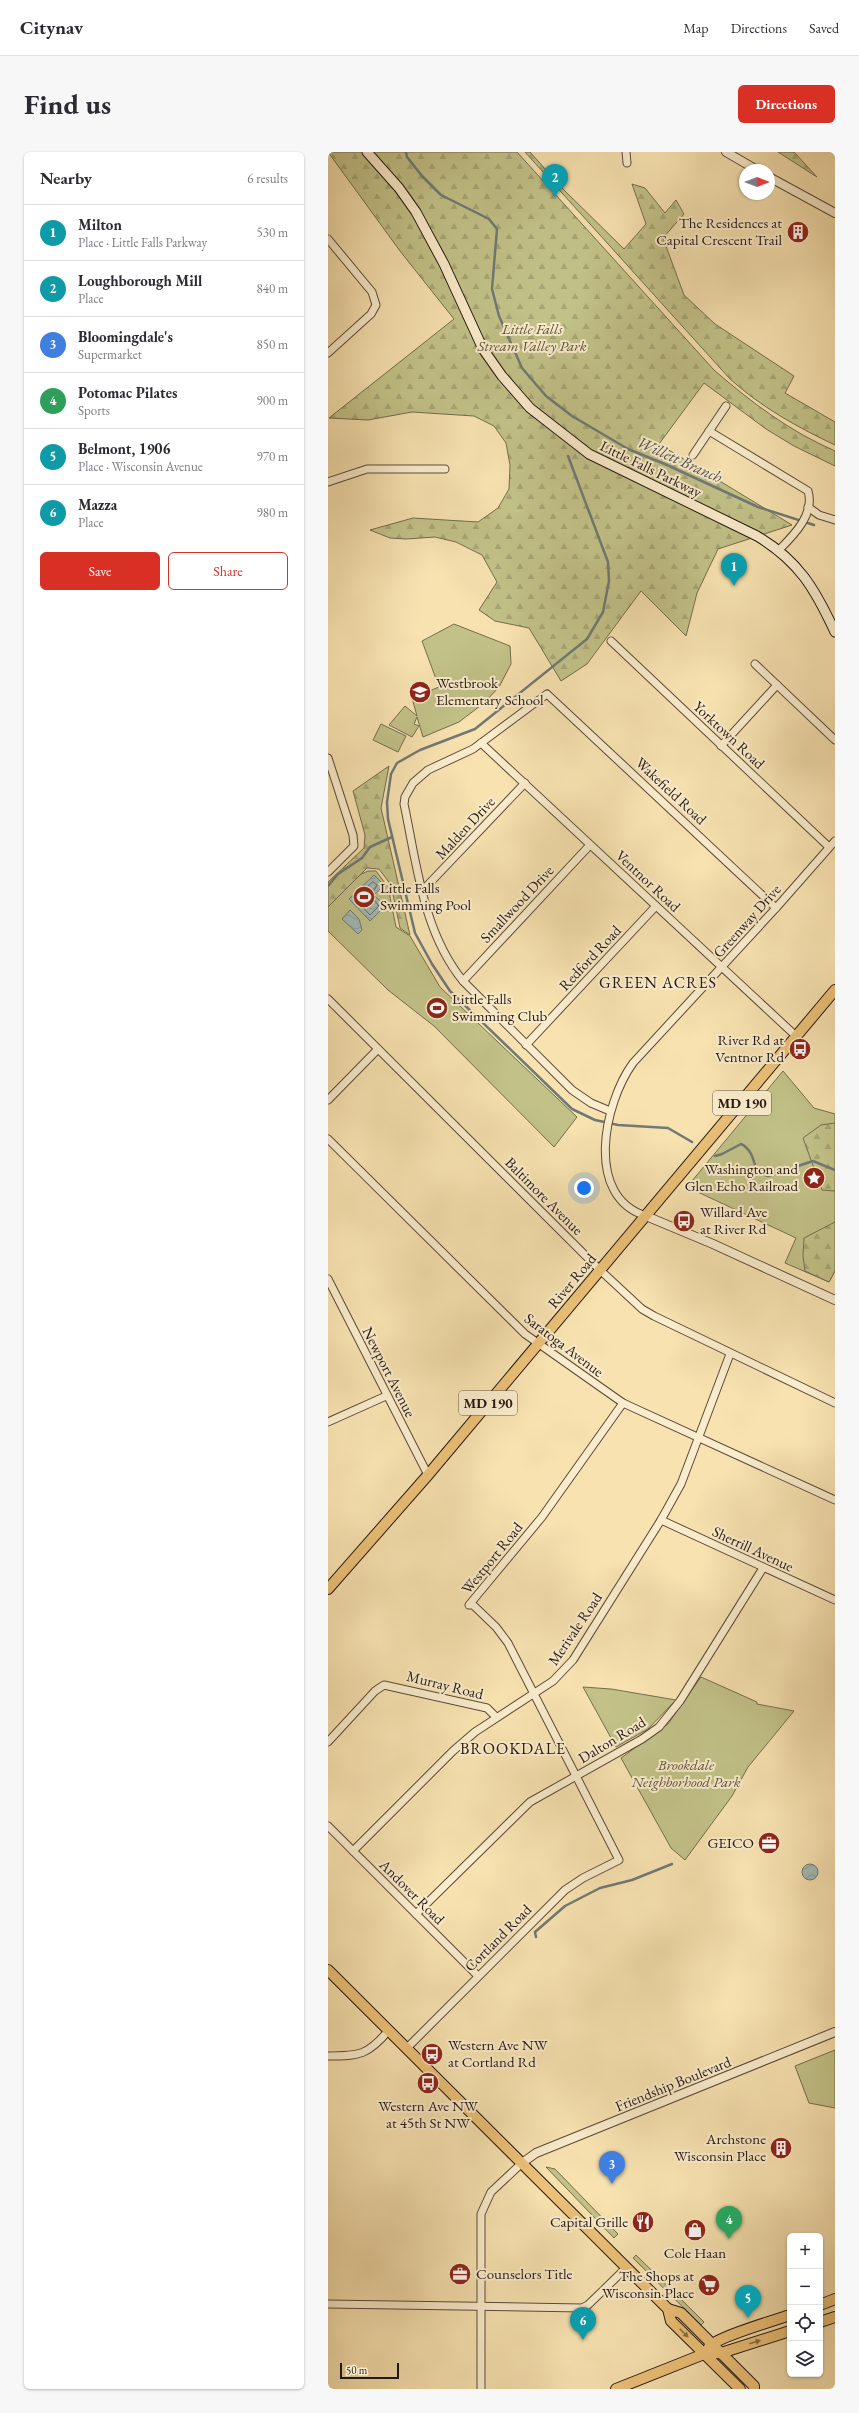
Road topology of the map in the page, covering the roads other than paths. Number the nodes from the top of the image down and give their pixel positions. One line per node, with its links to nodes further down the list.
1 (367, 152): 17 (main road, Little Falls Parkway)
2 (626, 152): 4 (street)
3 (726, 152): 5 (street)
4 (627, 163)
5 (747, 164)
6 (775, 180): 7 (street)
7 (835, 213)
8 (328, 239): 9 (street)
9 (328, 353)
10 (726, 406): 11 (street)
11 (709, 431): 12 (street); 15 (street)
12 (693, 455)
13 (445, 469): 14 (street)
14 (328, 482)
15 (808, 507): 16 (street); 17 (street)
16 (835, 520)
17 (779, 550): 18 (main road, Little Falls Parkway)
18 (835, 632)
19 (610, 641): 24 (street, Yorktown Road)
20 (755, 664): 21 (street)
21 (777, 685): 22 (street); 24 (street)
22 (835, 740)
23 (481, 743): 26 (street, Ventnor Road); 31 (street); 33 (street, Wakefield Road)
24 (722, 746): 29 (street, Yorktown Road)
25 (328, 758): 30 (street)
26 (525, 783): 28 (street, Ventnor Road); 31 (street, Malden Drive)
27 (835, 841): 29 (street, Greenway Drive)
28 (590, 845): 32 (street, Ventnor Road); 35 (street, Smallwood Drive)
29 (829, 847): 33 (street, Greenway Drive)
30 (328, 872)
31 (423, 890): 35 (street)
32 (656, 906): 34 (street, Ventnor Road); 39 (street, Redford Road)
33 (776, 908): 34 (street, Greenway Drive)
34 (721, 968): 38 (street, Ventnor Road); 42 (street, Greenway Drive)
35 (463, 981): 39 (street)
36 (835, 990): 38 (main road, River Road / MD 190)
37 (328, 999): 40 (street, Baltimore Avenue)
38 (797, 1037): 44 (main road, River Road / MD 190)
39 (526, 1045): 42 (street)
40 (378, 1049): 41 (street); 45 (street, Baltimore Avenue)
41 (328, 1100)
42 (609, 1114): 44 (street, Greenway Drive)
43 (328, 1139): 48 (street, Saratoga Avenue)
44 (646, 1216): 45 (main road, River Road / MD 190); 47 (street)
45 (600, 1270): 48 (main road, River Road / MD 190); 49 (street, Baltimore Avenue)
46 (328, 1279): 50 (street, Newport Avenue)
47 (835, 1300)
48 (539, 1344): 51 (street, Saratoga Avenue); 55 (main road, River Road / MD 190)
49 (730, 1354): 52 (street, Baltimore Avenue); 54 (street, Merivale Road)
50 (386, 1396): 53 (street); 55 (street, Newport Avenue)
51 (623, 1403): 54 (street, Saratoga Avenue); 61 (street, Westport Road)
52 (835, 1403)
53 (328, 1422)
54 (699, 1438): 56 (street, Saratoga Avenue); 57 (street, Merivale Road)
55 (428, 1475): 59 (main road, River Road / MD 190)
56 (835, 1500)
57 (661, 1520): 58 (street, Sherrill Avenue); 61 (street, Merivale Road)
58 (763, 1568): 60 (street, Sherrill Avenue); 64 (street, Dalton Road)
59 (328, 1589)
60 (835, 1600)
61 (535, 1693): 62 (street, Merivale Road); 64 (street, Westport Road)
62 (496, 1717): 63 (street, Murray Road); 66 (street, Merivale Road)
63 (328, 1742)
64 (576, 1776): 67 (street, Westport Road); 68 (street, Dalton Road)
65 (328, 1826): 66 (street, Andover Road)
66 (353, 1851): 68 (street, Andover Road)
67 (619, 1860): 70 (street, Cortland Road)
68 (416, 1914): 70 (street, Andover Road)
69 (328, 1970): 71 (main road)
70 (478, 1976): 73 (street, Cortland Road)
71 (389, 2030): 73 (main road); 74 (street)
72 (835, 2032): 75 (street, Friendship Boulevard)
73 (407, 2048): 75 (main road)
74 (328, 2056)
75 (522, 2163): 76 (main road); 80 (street)
76 (626, 2268): 80 (street); 81 (main road)
77 (835, 2299): 79 (main road)
78 (328, 2304): 80 (street)
79 (823, 2304)
80 (480, 2306): 90 (street)
81 (668, 2309): 86 (main road); 88 (main road, one-way to 88)
82 (835, 2316): 84 (main road)
83 (787, 2317): 86 (main road)
84 (823, 2321)
85 (787, 2332): 87 (main road, one-way to 85)
86 (712, 2343): 87 (main road); 88 (main road)
87 (721, 2353): 88 (main road); 92 (main road)
88 (704, 2354): 89 (main road); 91 (main road)
89 (737, 2387)
90 (481, 2389)
91 (616, 2389)
92 (754, 2389)

